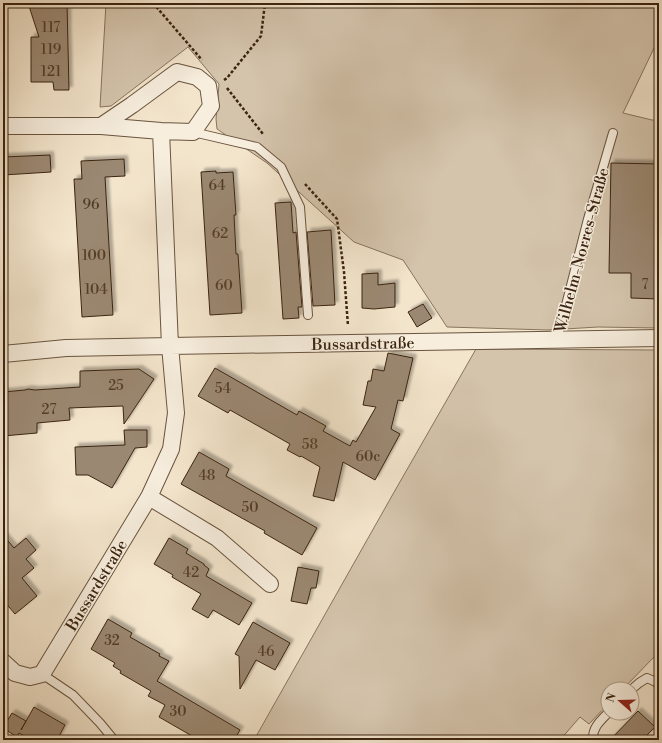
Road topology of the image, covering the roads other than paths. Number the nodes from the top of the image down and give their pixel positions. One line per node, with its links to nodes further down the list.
1 (3, 126): 2 (street)
2 (101, 126): 3 (street); 4 (street)
3 (161, 132): 4 (street); 9 (street, Bussardstraße)
4 (193, 132): 6 (lane)
5 (613, 133): 8 (lane, Wilhelm-Norres-Straße)
6 (308, 315)
7 (659, 338): 8 (street, Wilhelm-Norres-Straße)
8 (557, 339): 9 (street, Bussardstraße)
9 (170, 346): 10 (street, Bussardstraße); 11 (street, Bussardstraße)
10 (3, 354)
11 (149, 497): 12 (street); 14 (street, Bussardstraße)
12 (270, 584)
13 (3, 662): 14 (street)
14 (42, 674): 18 (lane)
15 (640, 681): 16 (lane)
16 (659, 686)
17 (600, 720): 19 (lane)
18 (114, 740)
19 (592, 740)

